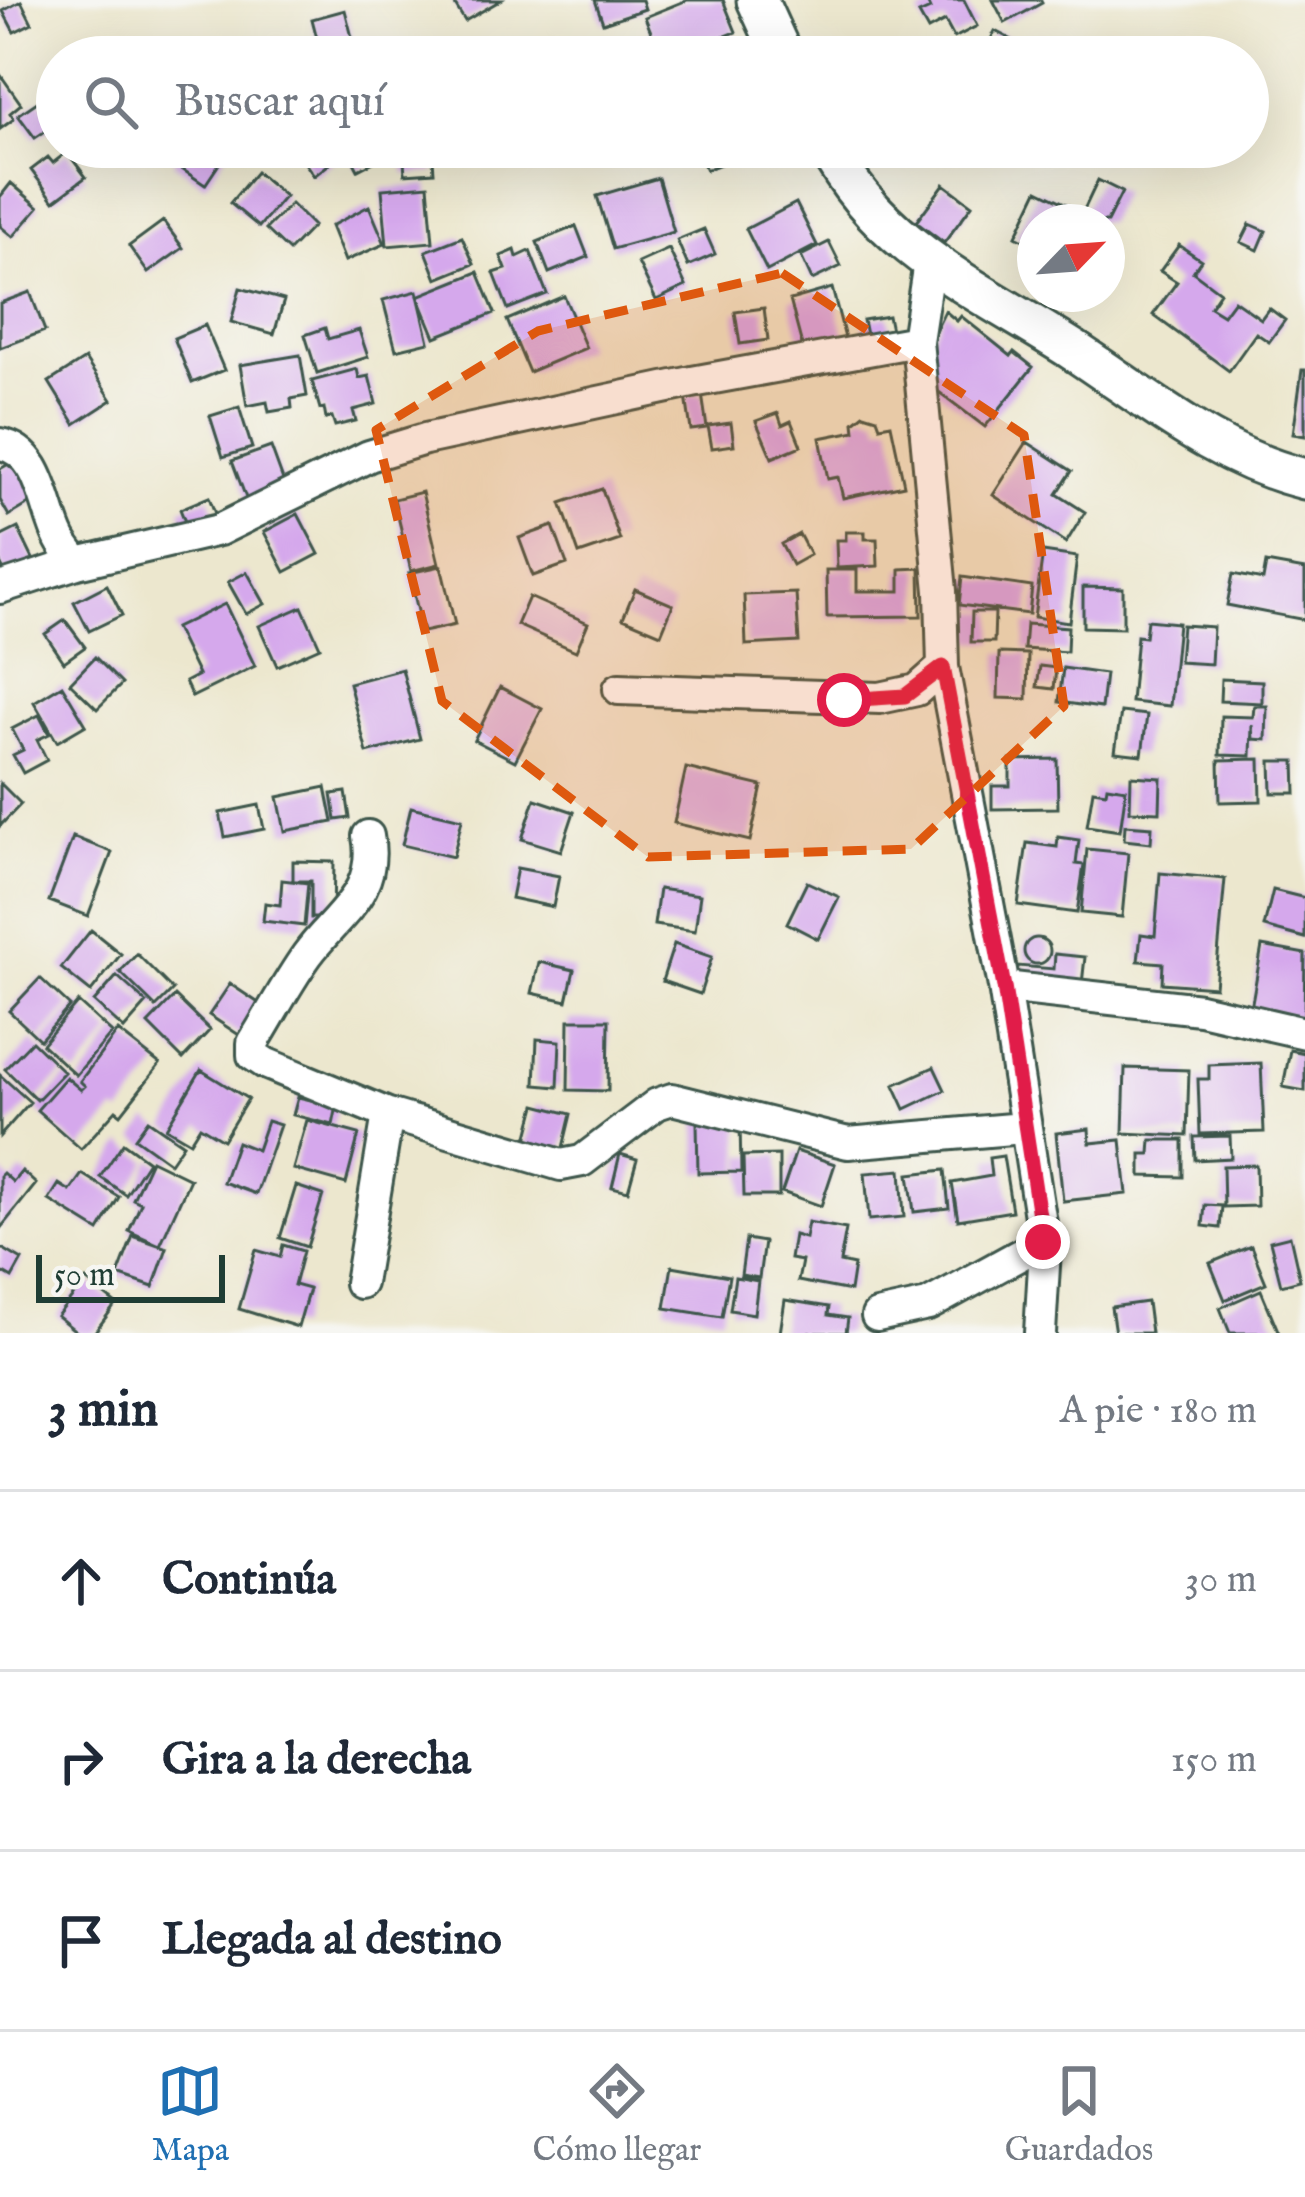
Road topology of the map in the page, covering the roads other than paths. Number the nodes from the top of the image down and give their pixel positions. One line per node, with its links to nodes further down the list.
1 (757, 0): 2 (street)
2 (773, 36)
3 (842, 168): 4 (street)
4 (929, 262): 5 (street); 7 (street)
5 (917, 341): 8 (street); 10 (street)
6 (0, 444): 8 (street)
7 (1305, 478)
8 (76, 563): 9 (street)
9 (0, 588)
10 (943, 667): 11 (street); 13 (street)
11 (619, 688)
12 (368, 836): 15 (street)
13 (1004, 987): 14 (street); 16 (street)
14 (1305, 1034)
15 (388, 1114): 16 (street); 18 (street)
16 (1023, 1128): 17 (street)
17 (1043, 1242): 19 (street); 20 (street)
18 (360, 1283)
19 (877, 1316)
20 (1040, 1333)

